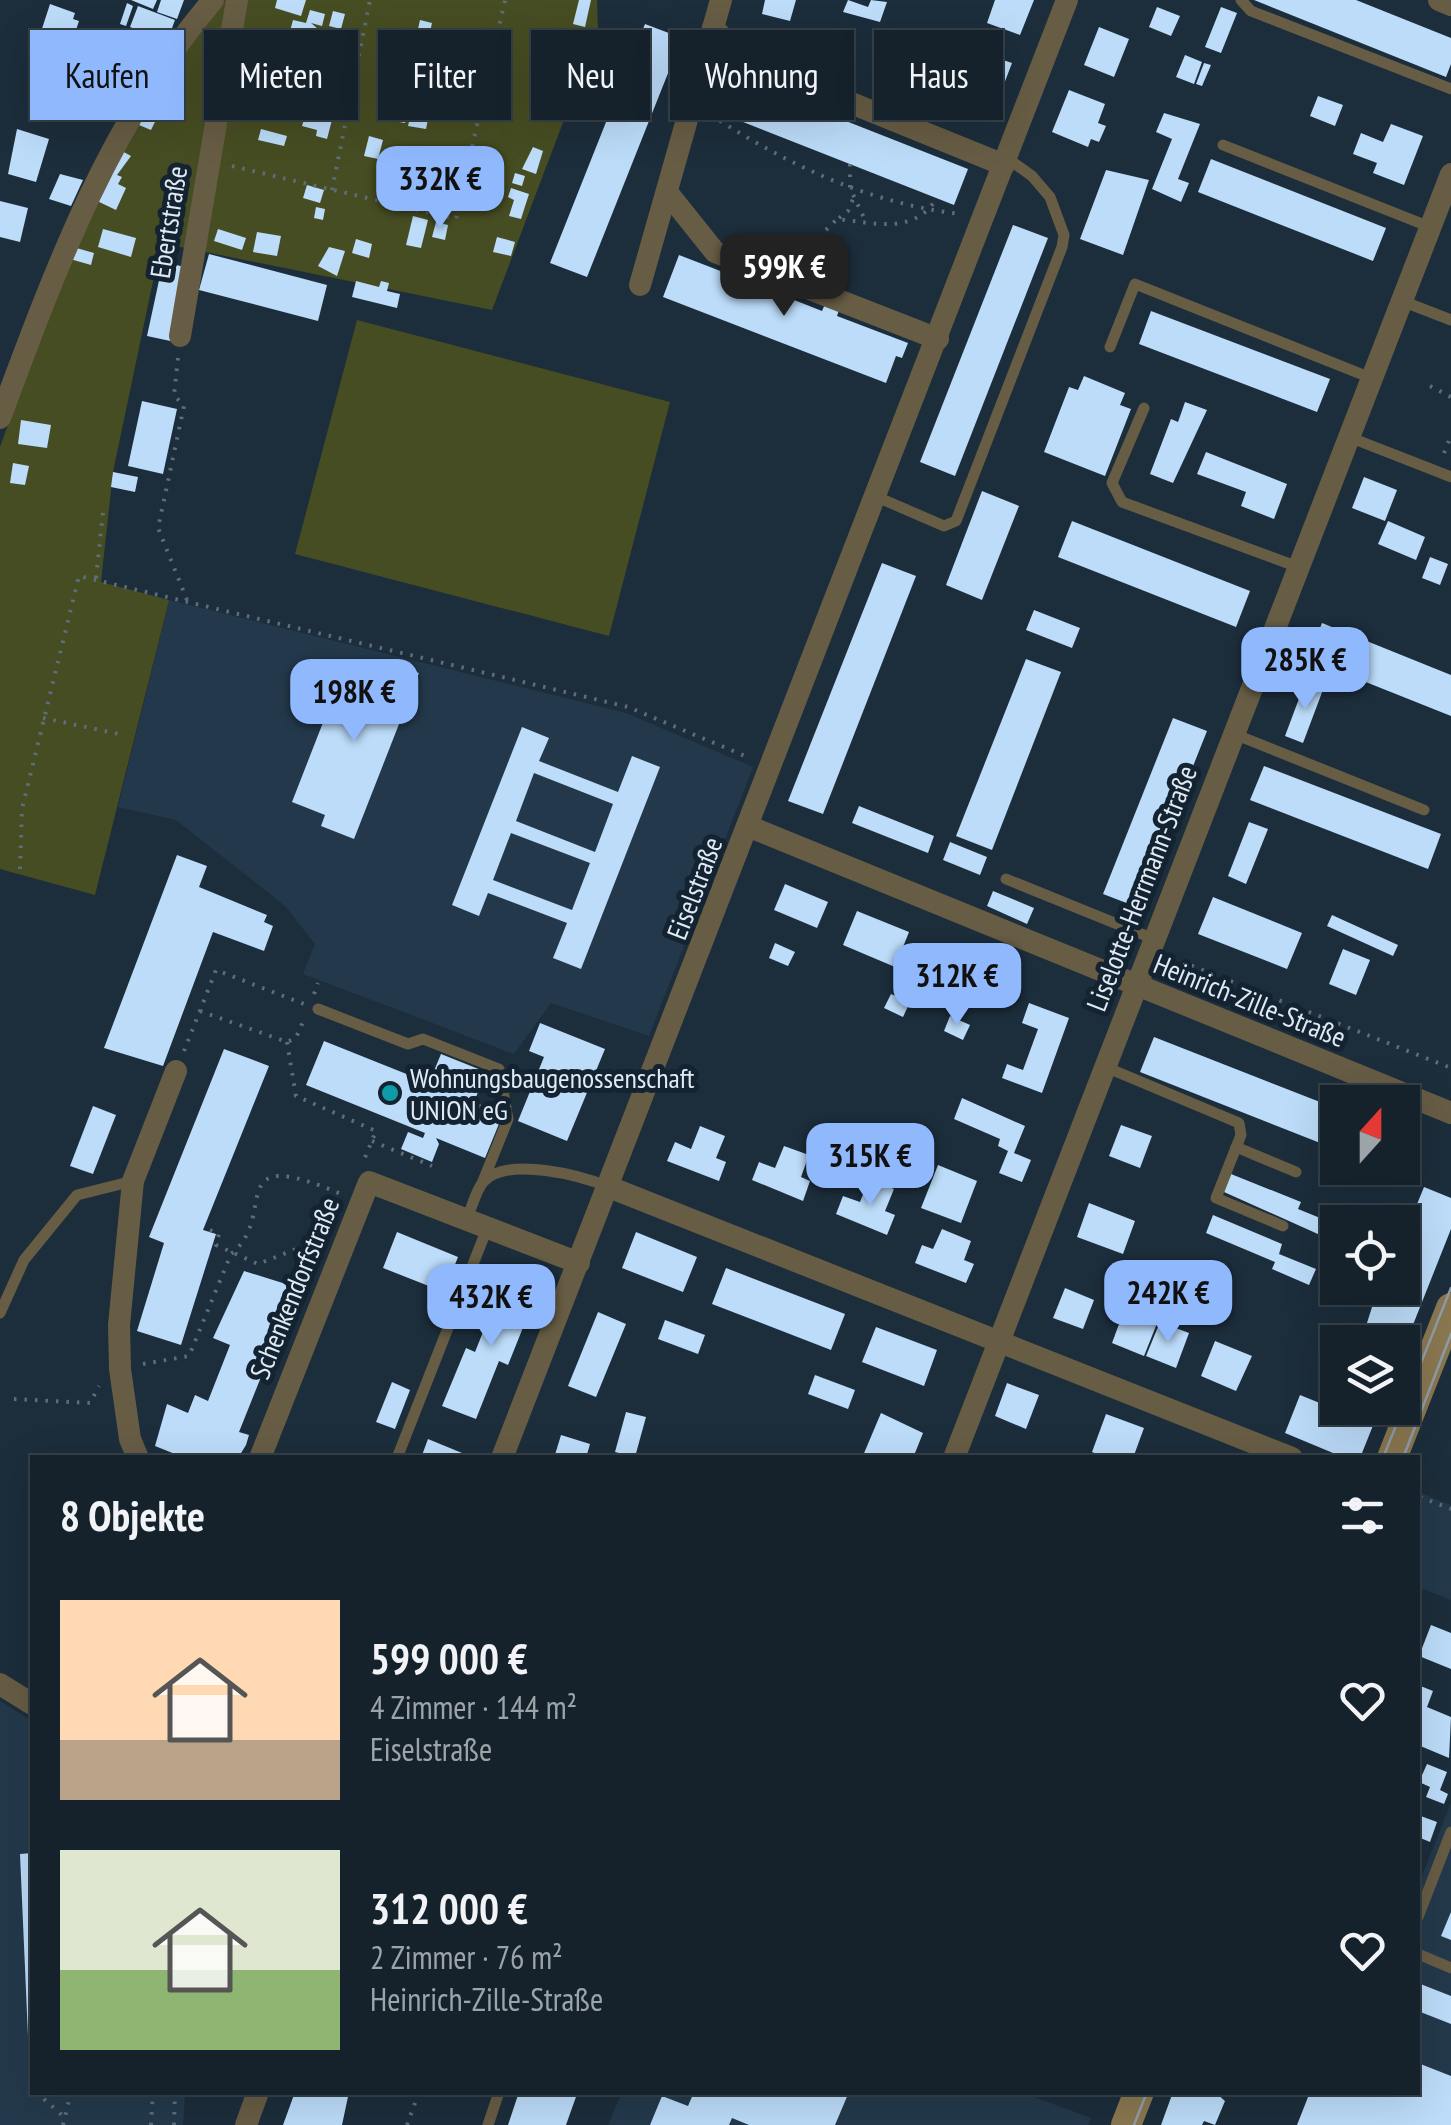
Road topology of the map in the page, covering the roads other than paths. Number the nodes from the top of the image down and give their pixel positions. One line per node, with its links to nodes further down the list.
1 (213, 0): 23 (street)
2 (237, 0): 18 (street, Ebertstraße)
3 (720, 0): 8 (street)
4 (1067, 0): 11 (street, Eiselstraße)
5 (1241, 0): 9 (lane)
6 (1439, 0): 7 (street)
7 (1451, 5)
8 (713, 28): 11 (street); 13 (street)
9 (1451, 90)
10 (1223, 145): 14 (lane)
11 (1005, 162): 19 (street, Eiselstraße); 26 (lane)
12 (1451, 175): 14 (street, Liselotte-Herrmann-Straße)
13 (667, 192): 15 (street); 19 (street)
14 (1430, 227): 16 (street, Liselotte-Herrmann-Straße)
15 (640, 286)
16 (1402, 300): 17 (lane); 21 (street, Liselotte-Herrmann-Straße)
17 (1451, 320)
18 (180, 336)
19 (938, 338): 26 (street, Eiselstraße)
20 (1110, 348): 21 (lane)
21 (1371, 378): 24 (street, Liselotte-Herrmann-Straße)
22 (1144, 408): 27 (lane)
23 (0, 418)
24 (1349, 436): 25 (lane); 27 (street, Liselotte-Herrmann-Straße)
25 (1451, 478)
26 (877, 497): 30 (street, Eiselstraße)
27 (1298, 566): 28 (street, Liselotte-Herrmann-Straße)
28 (1234, 734): 29 (lane); 32 (street, Liselotte-Herrmann-Straße)
29 (1424, 810)
30 (750, 827): 33 (street, Heinrich-Zille-Straße); 42 (street, Eiselstraße)
31 (1006, 879): 32 (lane)
32 (1152, 944): 33 (street, Liselotte-Herrmann-Straße)
33 (1135, 986): 35 (street, Liselotte-Herrmann-Straße); 37 (street, Heinrich-Zille-Straße)
34 (318, 1009): 41 (lane)
35 (1104, 1066): 38 (lane); 48 (street, Liselotte-Herrmann-Straße)
36 (176, 1071): 40 (street)
37 (1451, 1114)
38 (1236, 1147): 39 (lane); 44 (lane)
39 (1296, 1172)
40 (133, 1181): 47 (lane); 49 (street)
41 (484, 1182): 42 (lane); 43 (lane)
42 (609, 1186): 45 (street, Eiselstraße); 48 (street)
43 (478, 1222): 45 (street, Schenkendorfstraße); 50 (street, Schenkendorfstraße); 51 (lane)
44 (1284, 1226)
45 (579, 1263): 52 (street, Eiselstraße)
46 (1451, 1308): 55 (street)
47 (0, 1313)
48 (999, 1338): 53 (street, Liselotte-Herrmann-Straße); 54 (street)
49 (137, 1455)
50 (261, 1455)
51 (398, 1455)
52 (503, 1455)
53 (955, 1455)
54 (1285, 1455)
55 (1393, 1455)
56 (0, 1684): 57 (street)
57 (30, 1703)
58 (1451, 1832): 59 (lane)
59 (1420, 1912)
60 (1420, 1955): 61 (lane)
61 (1451, 1968)
62 (257, 2095): 65 (street)
63 (498, 2095): 66 (lane)
64 (1138, 2095): 67 (street)
65 (246, 2125)
66 (488, 2125)
67 (1126, 2125)

